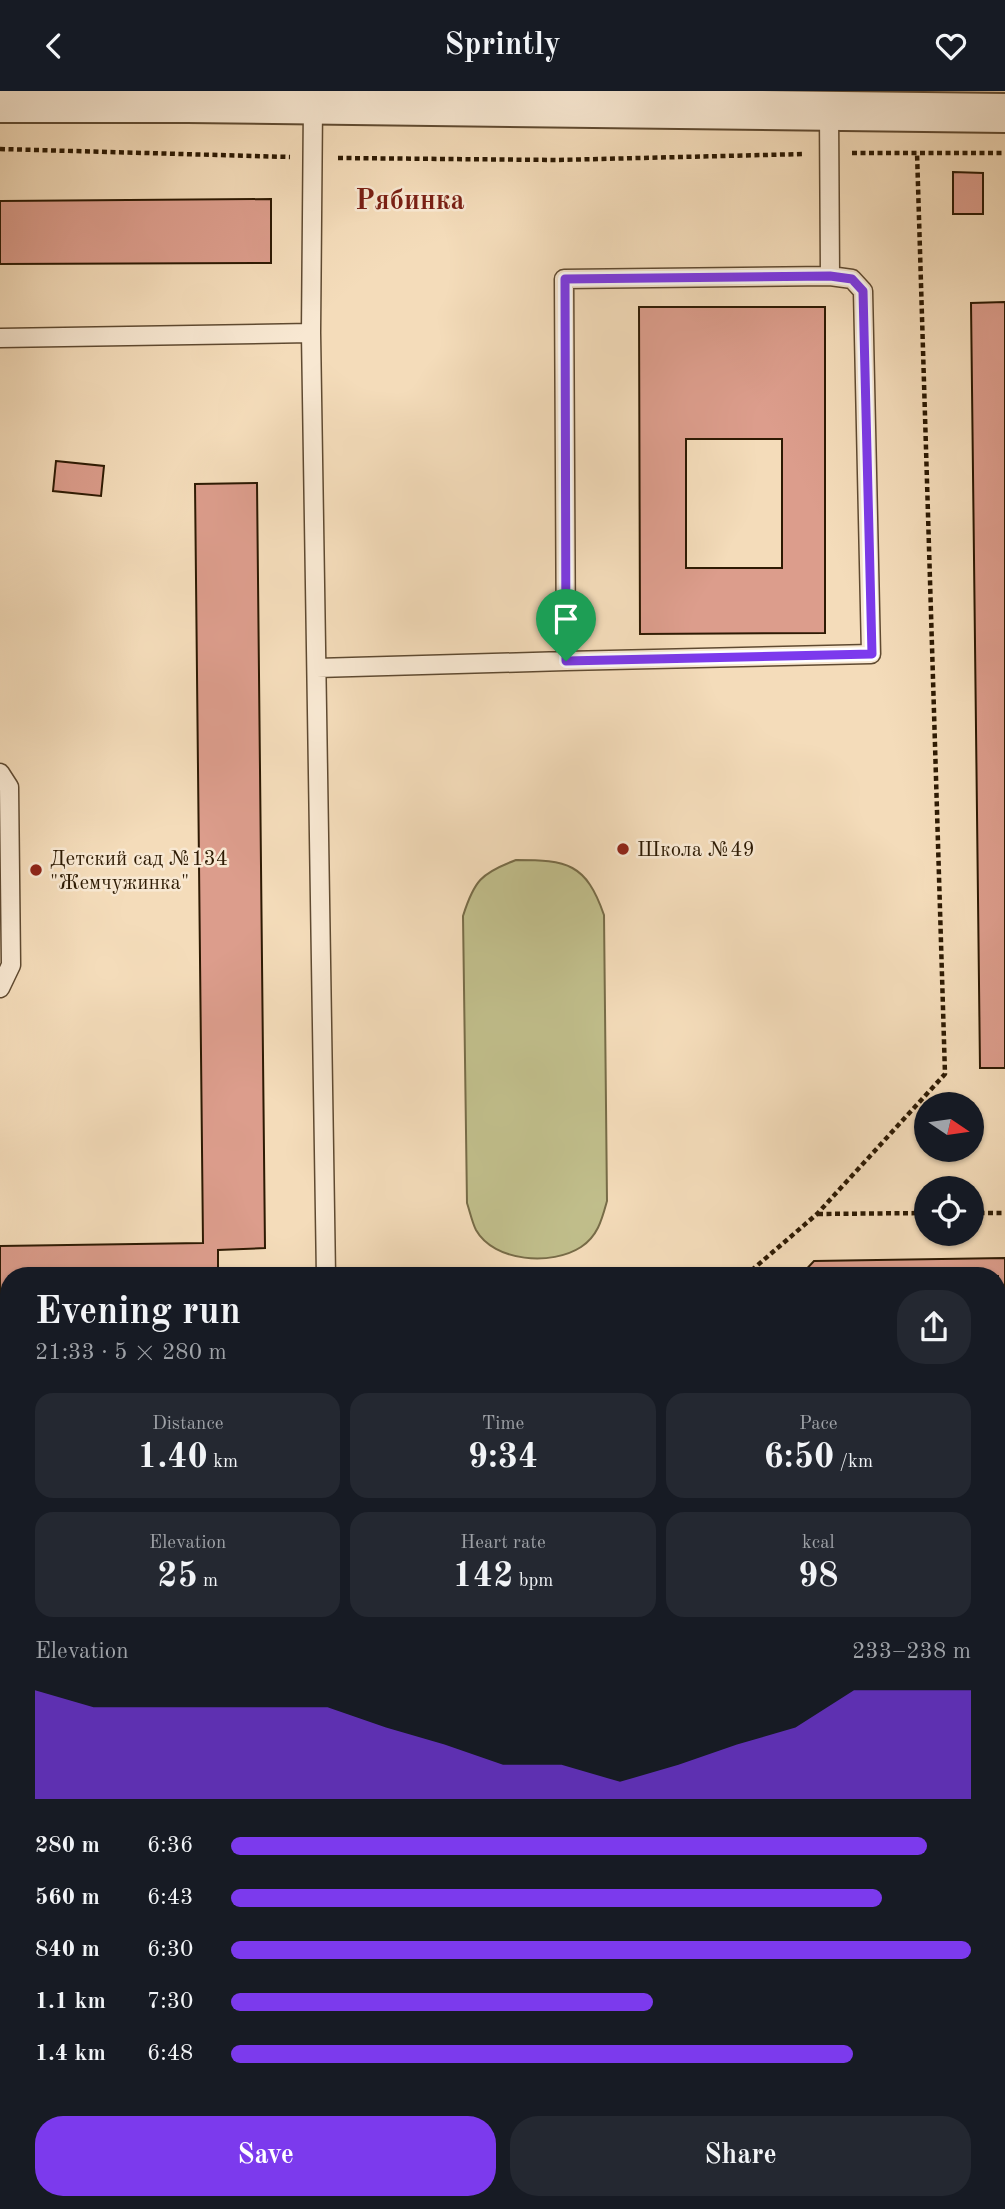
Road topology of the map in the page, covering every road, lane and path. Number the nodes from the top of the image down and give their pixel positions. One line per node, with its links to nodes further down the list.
1 (187, 97): 3 (street); 4 (street)
2 (936, 102): 5 (street); 6 (street)
3 (0, 103)
4 (313, 104): 5 (street); 11 (lane)
5 (829, 112): 9 (lane)
6 (1005, 113)
7 (0, 149): 11 (path)
8 (917, 152): 9 (path); 10 (path); 19 (path)
9 (830, 153): 11 (path); 12 (lane)
10 (1005, 153)
11 (313, 157): 13 (lane)
12 (830, 276): 15 (lane); 15 (lane)
13 (311, 333): 14 (lane); 16 (lane)
14 (0, 338)
15 (566, 661): 16 (lane)
16 (317, 668): 23 (lane)
17 (0, 773): 18 (lane)
18 (0, 988)
19 (817, 1213): 20 (path); 24 (path)
20 (914, 1213)
21 (984, 1213): 22 (path)
22 (1005, 1213)
23 (327, 1267)
24 (755, 1267)

